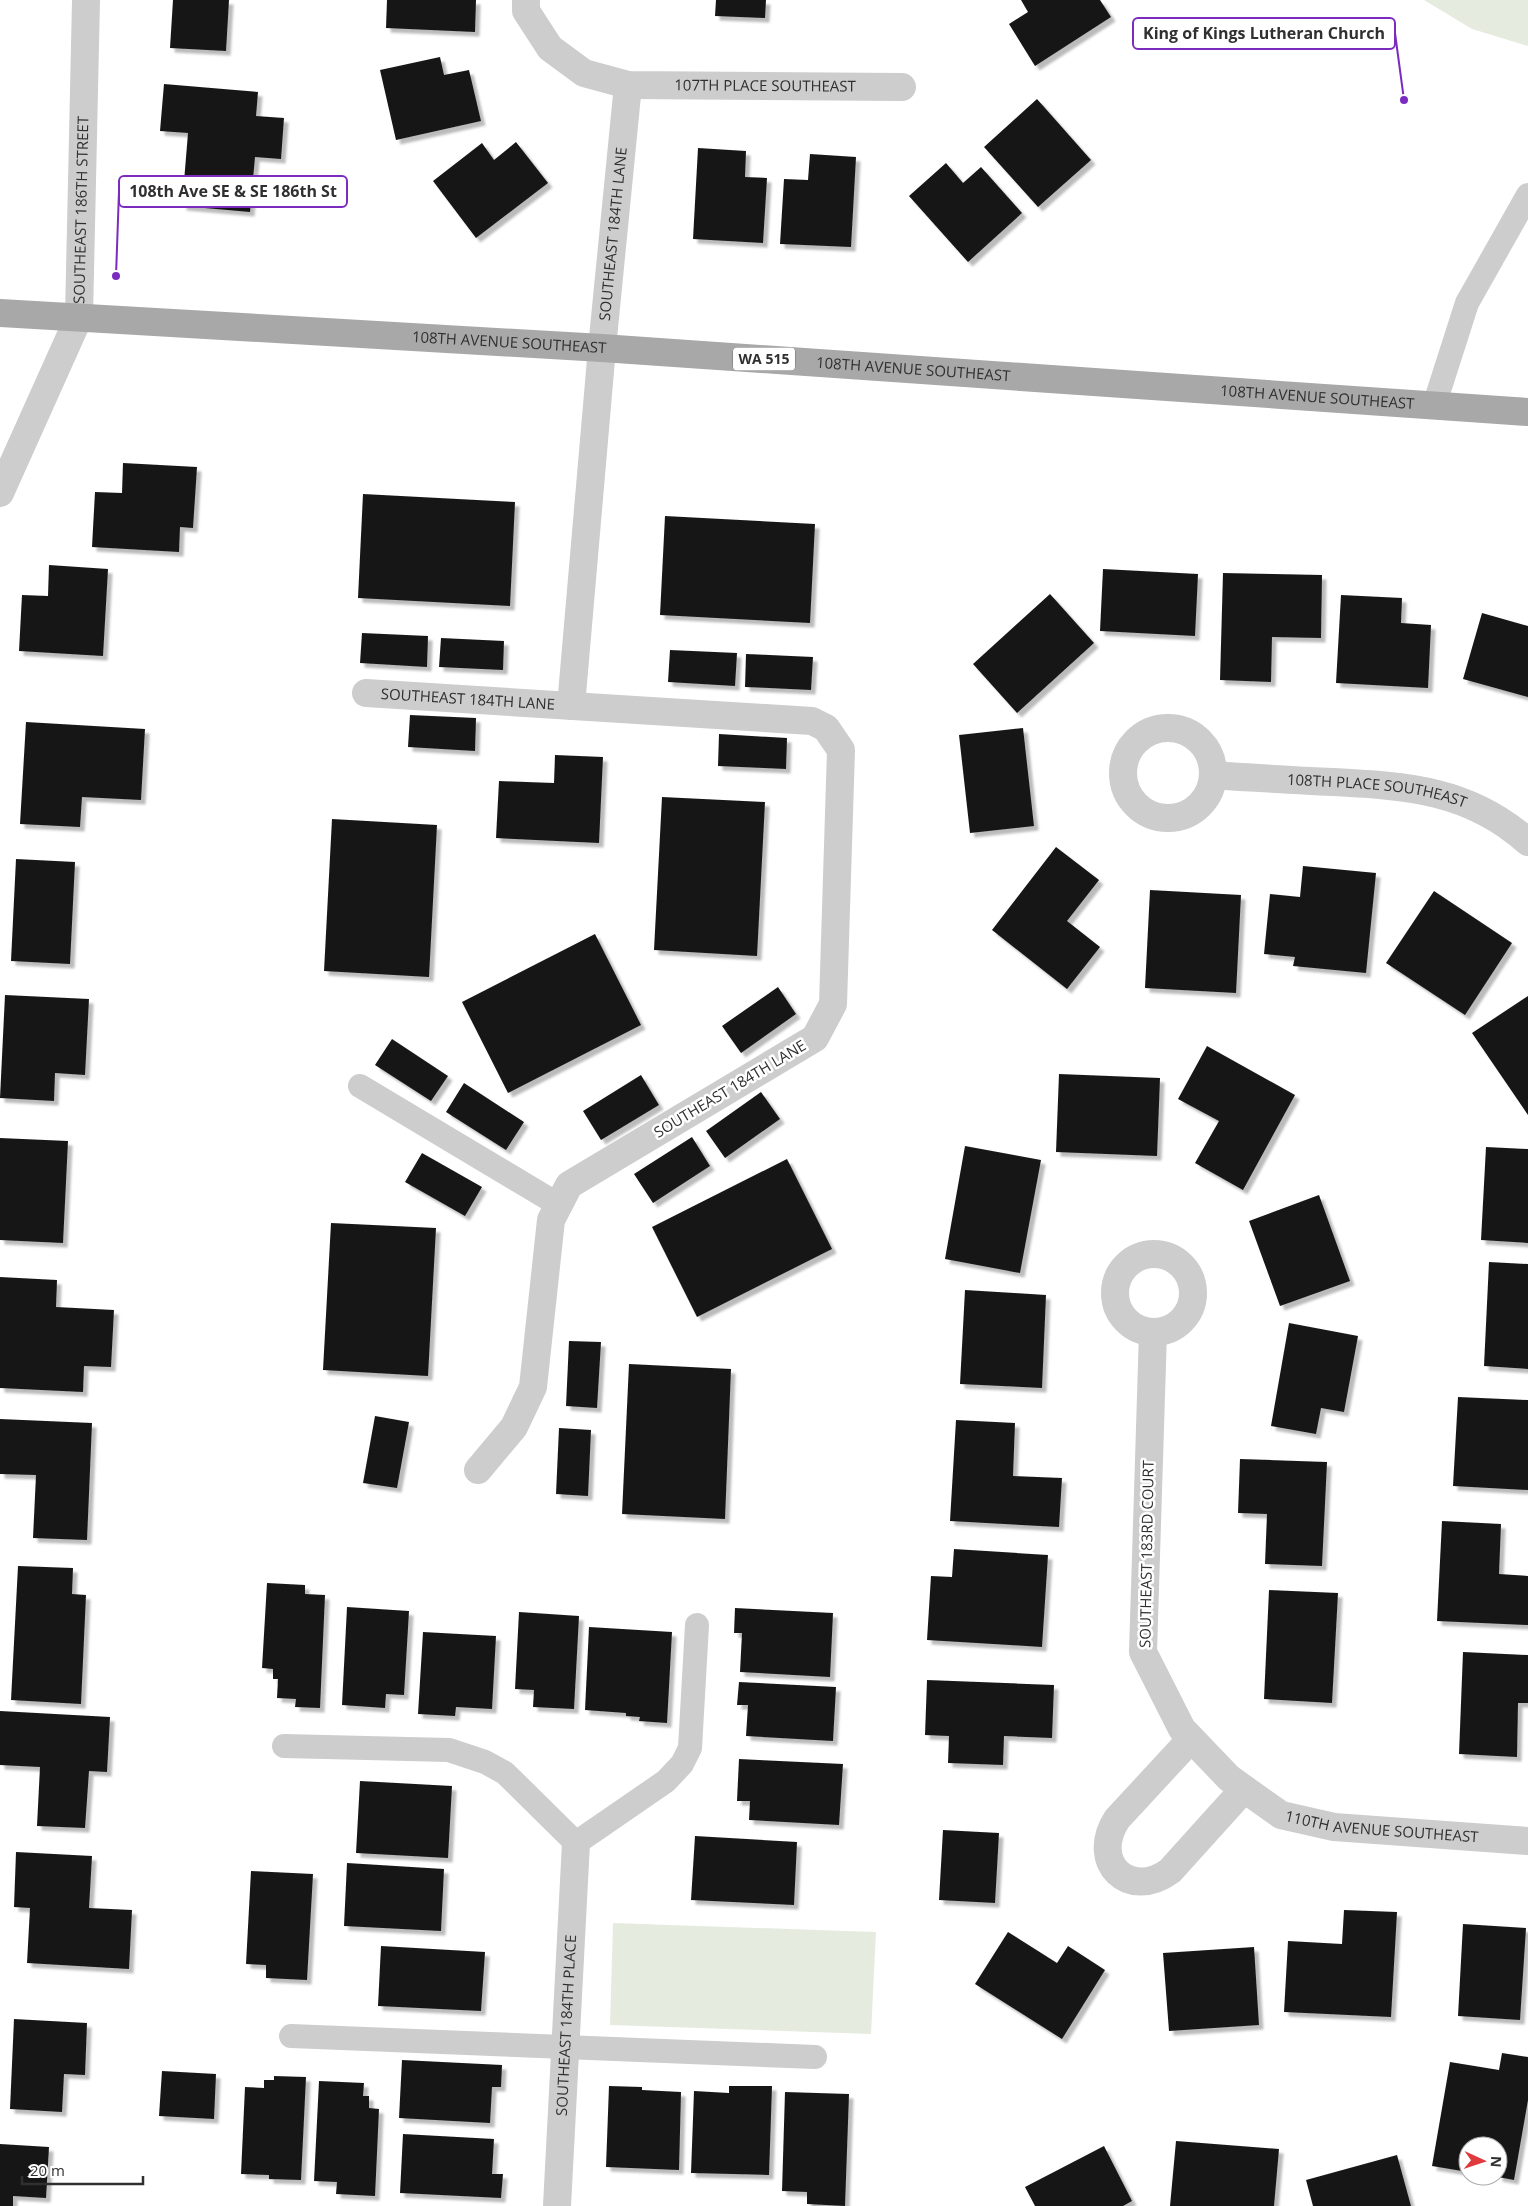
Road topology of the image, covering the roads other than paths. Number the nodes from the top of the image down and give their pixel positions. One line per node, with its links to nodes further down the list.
1 (86, 0): 7 (street, SOUTHEAST 186TH STREET)
2 (526, 0): 3 (street)
3 (628, 85): 4 (street, 107TH PLACE SOUTHEAST); 8 (street, SOUTHEAST 184TH LANE)
4 (902, 87)
5 (1527, 198): 9 (lane)
6 (0, 313): 7 (main road, 108TH AVENUE SOUTHEAST / WA 515)
7 (78, 317): 8 (main road, 108TH AVENUE SOUTHEAST / WA 515); 11 (street, SOUTHEAST 186TH STREET)
8 (602, 348): 9 (main road, 108TH AVENUE SOUTHEAST / WA 515); 13 (street, SOUTHEAST 184TH LANE)
9 (1434, 406): 10 (main road, 108TH AVENUE SOUTHEAST / WA 515)
10 (1528, 412)
11 (0, 493)
12 (366, 693): 13 (street, SOUTHEAST 184TH LANE)
13 (571, 706): 17 (street, SOUTHEAST 184TH LANE)
14 (1213, 775): 15 (street, 108TH PLACE SOUTHEAST)
15 (1528, 842)
16 (360, 1086): 17 (lane)
17 (559, 1205): 19 (street, SOUTHEAST 184TH LANE)
18 (1153, 1332): 21 (street, SOUTHEAST 183RD COURT)
19 (478, 1470)
20 (697, 1625): 25 (lane)
21 (1191, 1738): 23 (street, SOUTHEAST 183RD COURT); 23 (street)
22 (284, 1746): 25 (lane)
23 (1237, 1783): 24 (street, 110TH AVENUE SOUTHEAST)
24 (1528, 1842)
25 (576, 1844): 27 (street, SOUTHEAST 184TH PLACE)
26 (291, 2036): 27 (lane)
27 (566, 2045): 28 (lane); 29 (street, SOUTHEAST 184TH PLACE)
28 (814, 2057)
29 (558, 2206)

